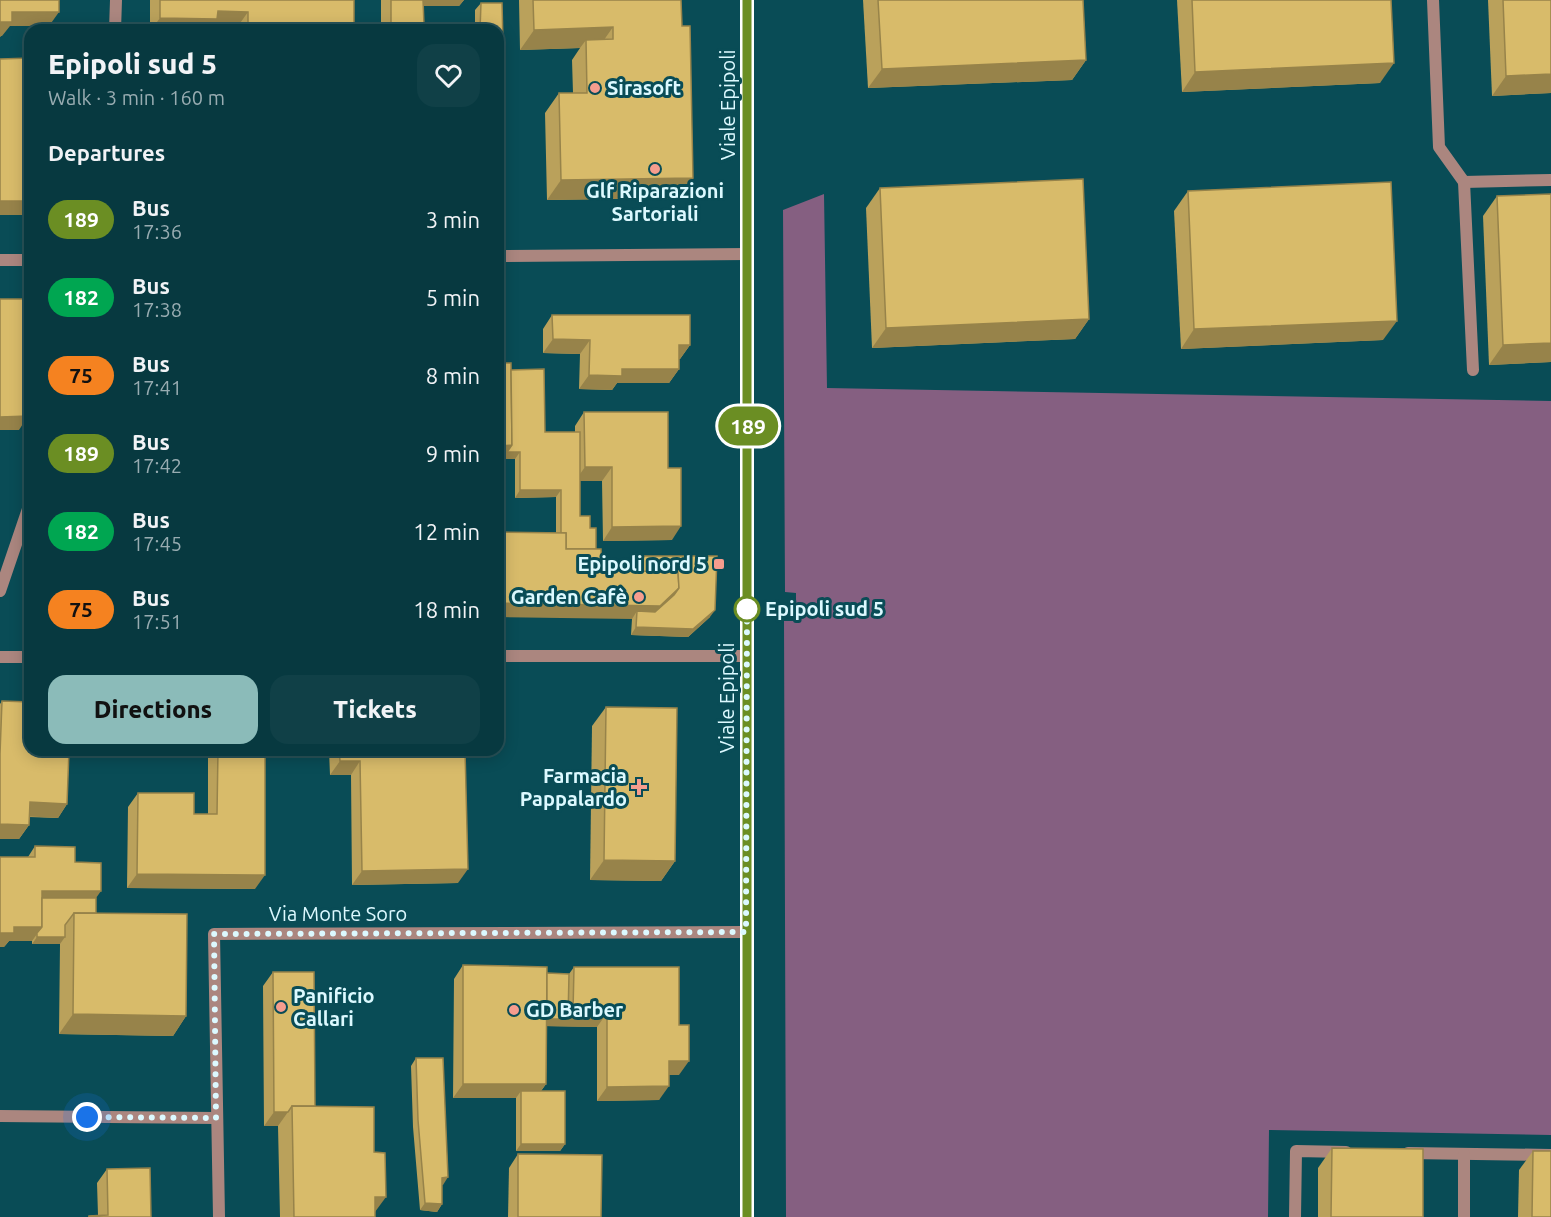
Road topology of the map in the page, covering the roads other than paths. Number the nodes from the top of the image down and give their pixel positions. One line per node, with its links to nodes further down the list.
1 (116, 0): 4 (street)
2 (747, 0): 7 (main road, Viale Epipoli)
3 (1433, 0): 6 (street)
4 (115, 24)
5 (1551, 180): 6 (street)
6 (1464, 182): 11 (street)
7 (748, 255): 8 (street); 15 (main road, Viale Epipoli)
8 (504, 256)
9 (0, 260): 10 (street)
10 (24, 260)
11 (1473, 370)
12 (24, 521): 13 (street)
13 (0, 591)
14 (504, 656): 15 (street)
15 (747, 656): 18 (main road, Viale Epipoli)
16 (0, 657): 17 (street)
17 (24, 657)
18 (746, 932): 20 (street, Via Monte Soro); 26 (main road, Viale Epipoli)
19 (0, 1116): 20 (street)
20 (216, 1118): 25 (street, Via Monte Soro)
21 (1363, 1152): 27 (street)
22 (1397, 1153): 23 (street)
23 (1464, 1154): 24 (street); 28 (street)
24 (1551, 1155)
25 (219, 1217)
26 (747, 1217)
27 (1295, 1217)
28 (1464, 1217)

